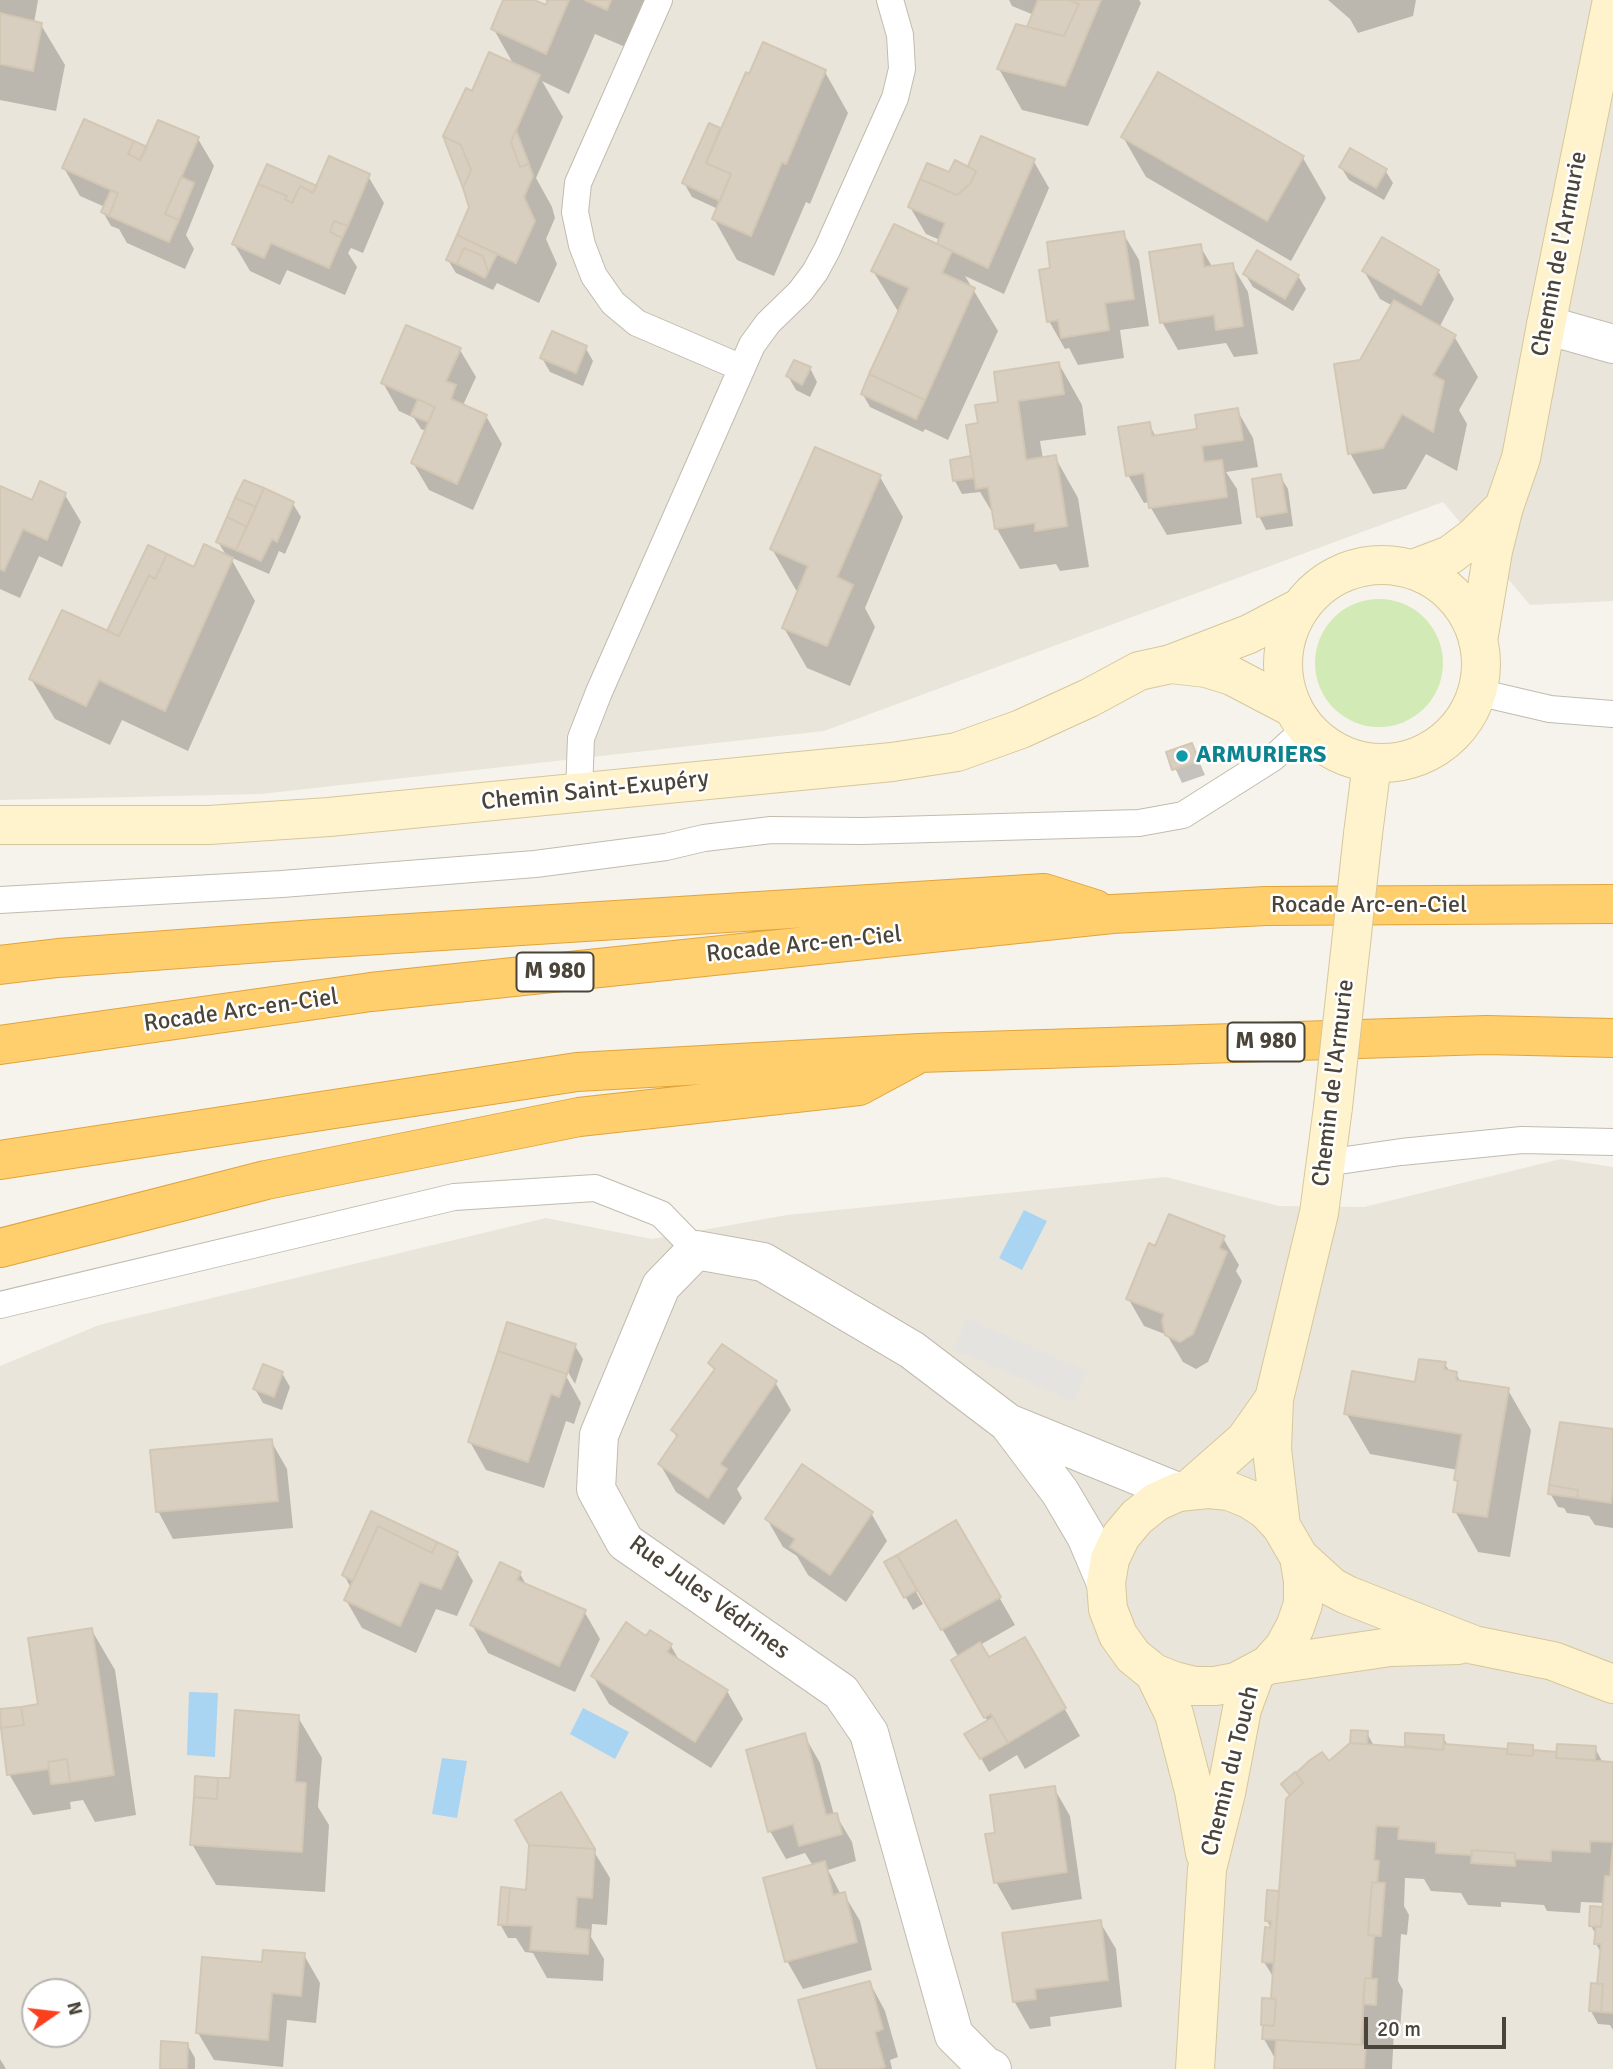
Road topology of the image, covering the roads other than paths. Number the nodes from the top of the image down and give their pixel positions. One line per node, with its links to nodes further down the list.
1 (659, 0): 6 (lane)
2 (890, 0): 6 (lane)
3 (1612, 0): 4 (street, Chemin de l'Armurie)
4 (1546, 325): 5 (street); 7 (street, Chemin de l'Armurie)
5 (1613, 344)
6 (742, 368): 16 (lane)
7 (1504, 507): 8 (street, Chemin de l'Armurie); 10 (street, Chemin de l'Armurie)
8 (1413, 569): 9 (street); 10 (street)
9 (1299, 608): 11 (street, Chemin Saint-Exupéry); 14 (street)
10 (1478, 641): 12 (street)
11 (1171, 664): 14 (street, Chemin Saint-Exupéry); 16 (street, Chemin Saint-Exupéry)
12 (1477, 692): 13 (lane); 15 (street)
13 (1613, 714)
14 (1300, 718): 15 (street); 18 (lane)
15 (1373, 763): 27 (street, Chemin de l'Armurie, bridge)
16 (579, 792): 17 (street, Chemin Saint-Exupéry)
17 (0, 825)
18 (0, 900)
19 (1613, 904): 20 (highway, Rocade Arc-en-Ciel / M 980)
20 (1112, 914): 21 (highway); 23 (highway, Rocade Arc-en-Ciel / M 980)
21 (0, 965)
22 (1613, 1038): 24 (highway, M 980)
23 (0, 1045)
24 (919, 1053): 26 (highway, M 980); 28 (highway)
25 (1613, 1142): 27 (lane)
26 (0, 1160)
27 (1325, 1163): 31 (street, Chemin de l'Armurie)
28 (0, 1248)
29 (696, 1250): 30 (lane); 32 (street); 41 (street, Rue Jules Védrines)
30 (0, 1305)
31 (1274, 1399): 33 (street, Chemin de l'Armurie); 34 (street, Chemin de l'Armurie)
32 (1009, 1423): 33 (street); 35 (street)
33 (1183, 1492): 34 (street); 35 (street)
34 (1290, 1541): 36 (street); 37 (street)
35 (1106, 1583): 38 (street)
36 (1474, 1645): 37 (street); 39 (street)
37 (1261, 1669): 38 (street); 40 (street, Chemin du Touch)
38 (1154, 1673): 40 (street, Chemin du Touch)
39 (1613, 1684)
40 (1207, 1869): 42 (street, Chemin du Touch)
41 (992, 2069)
42 (1195, 2069)

